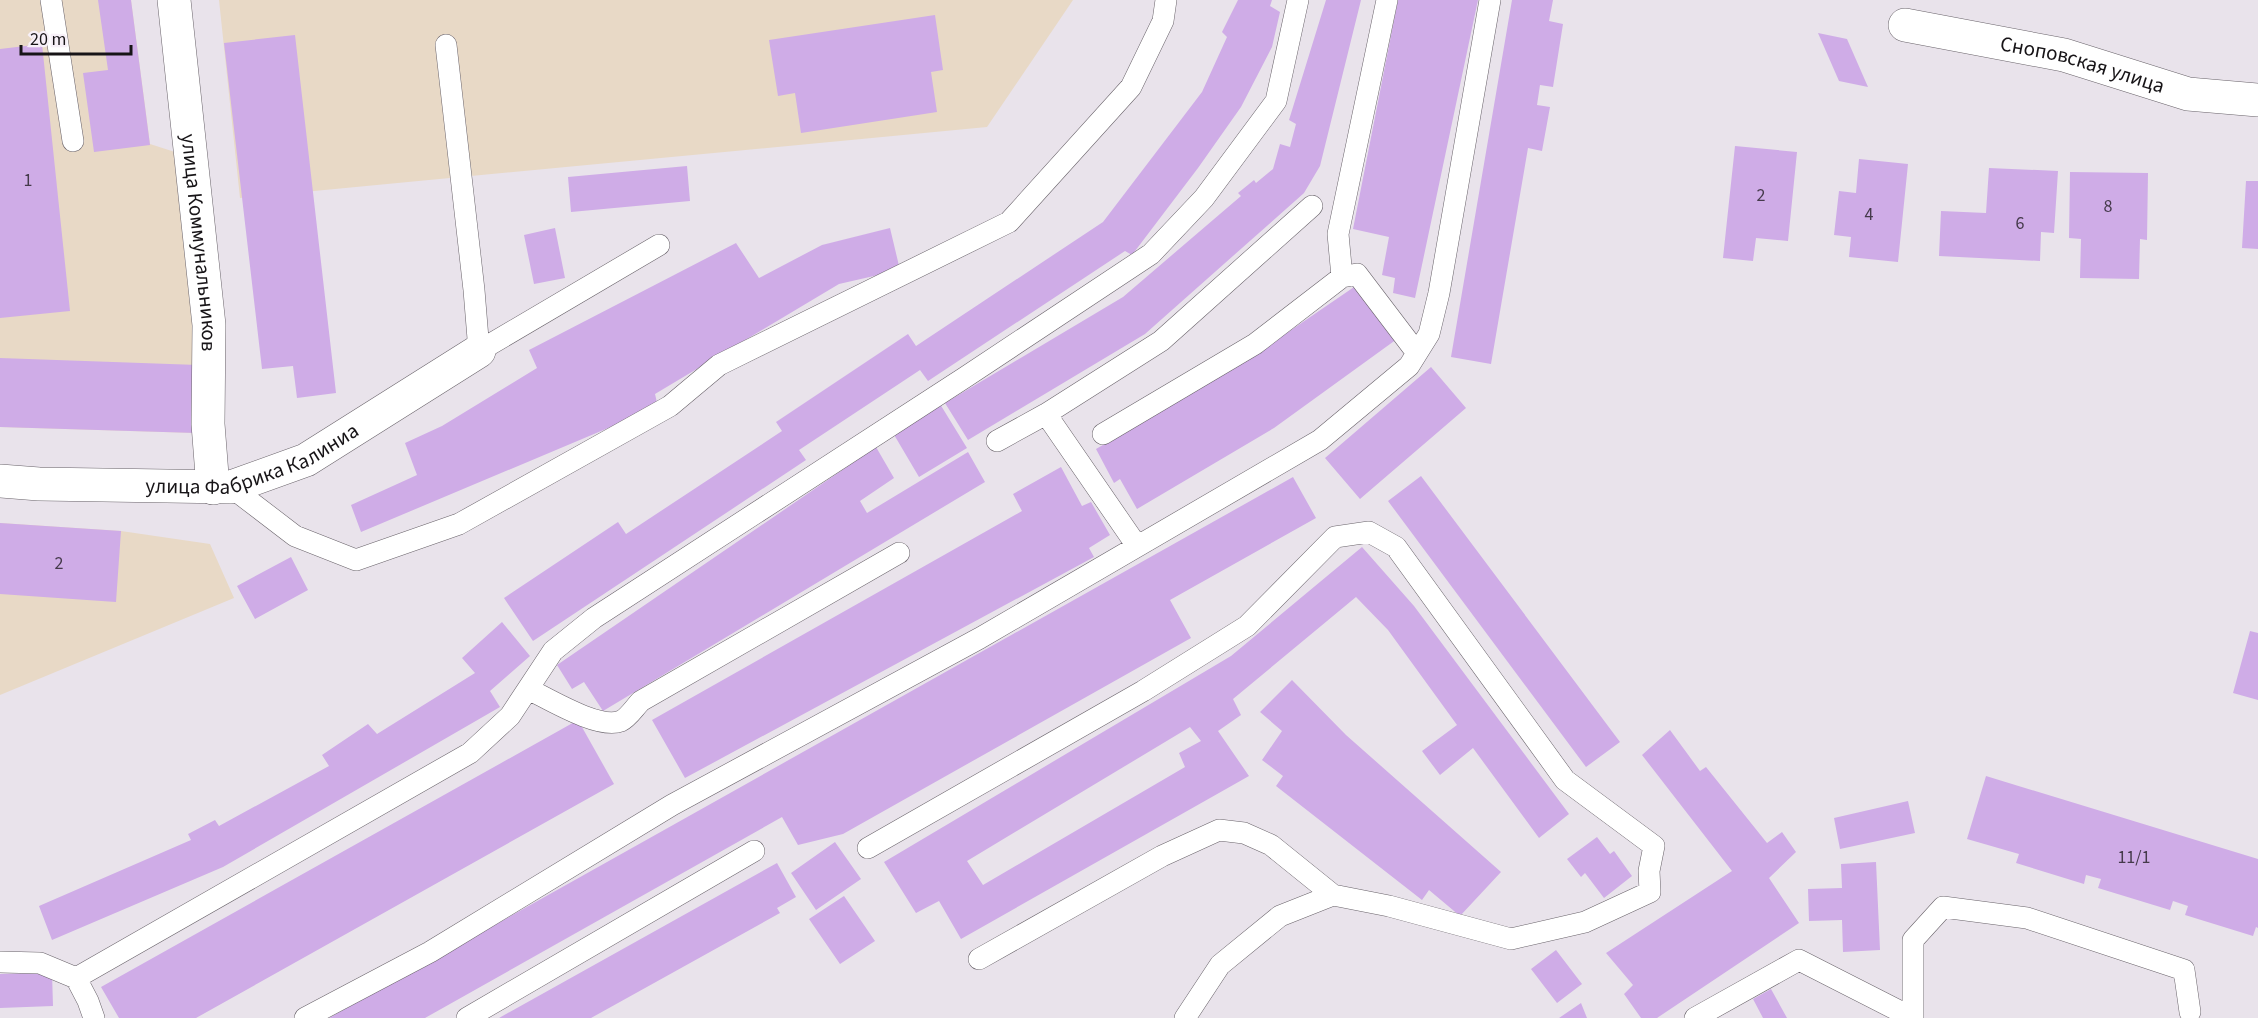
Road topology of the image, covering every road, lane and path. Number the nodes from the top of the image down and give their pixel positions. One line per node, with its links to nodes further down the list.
1 (51, 0): 10 (lane)
2 (174, 0): 20 (street, улица Коммунальников)
3 (1166, 0): 20 (lane)
4 (1299, 0): 23 (lane)
5 (1387, 0): 13 (lane)
6 (1490, 0): 15 (lane)
7 (1905, 25): 9 (street, Сноповская улица)
8 (446, 45): 14 (lane)
9 (2258, 100)
10 (73, 141)
11 (1312, 206): 16 (lane)
12 (659, 245): 14 (lane)
13 (1342, 277): 15 (lane); 17 (lane)
14 (478, 351): 20 (street, улица Фабрика Калиниа)
15 (1417, 353): 21 (lane)
16 (1046, 414): 18 (lane); 21 (lane)
17 (1103, 434)
18 (997, 441)
19 (0, 481): 20 (street, улица Фабрика Калиниа)
20 (222, 488)
21 (1137, 546): 32 (lane)
22 (898, 553): 23 (lane)
23 (528, 689): 29 (lane)
24 (868, 848): 26 (lane)
25 (754, 851): 33 (lane)
26 (1333, 895): 27 (lane); 34 (lane)
27 (979, 959)
28 (0, 962): 29 (lane)
29 (76, 978): 31 (lane)
30 (2190, 1012): 36 (lane)
31 (94, 1018)
32 (305, 1018)
33 (467, 1018)
34 (1185, 1018)
35 (1695, 1018): 36 (lane)
36 (1913, 1018)

